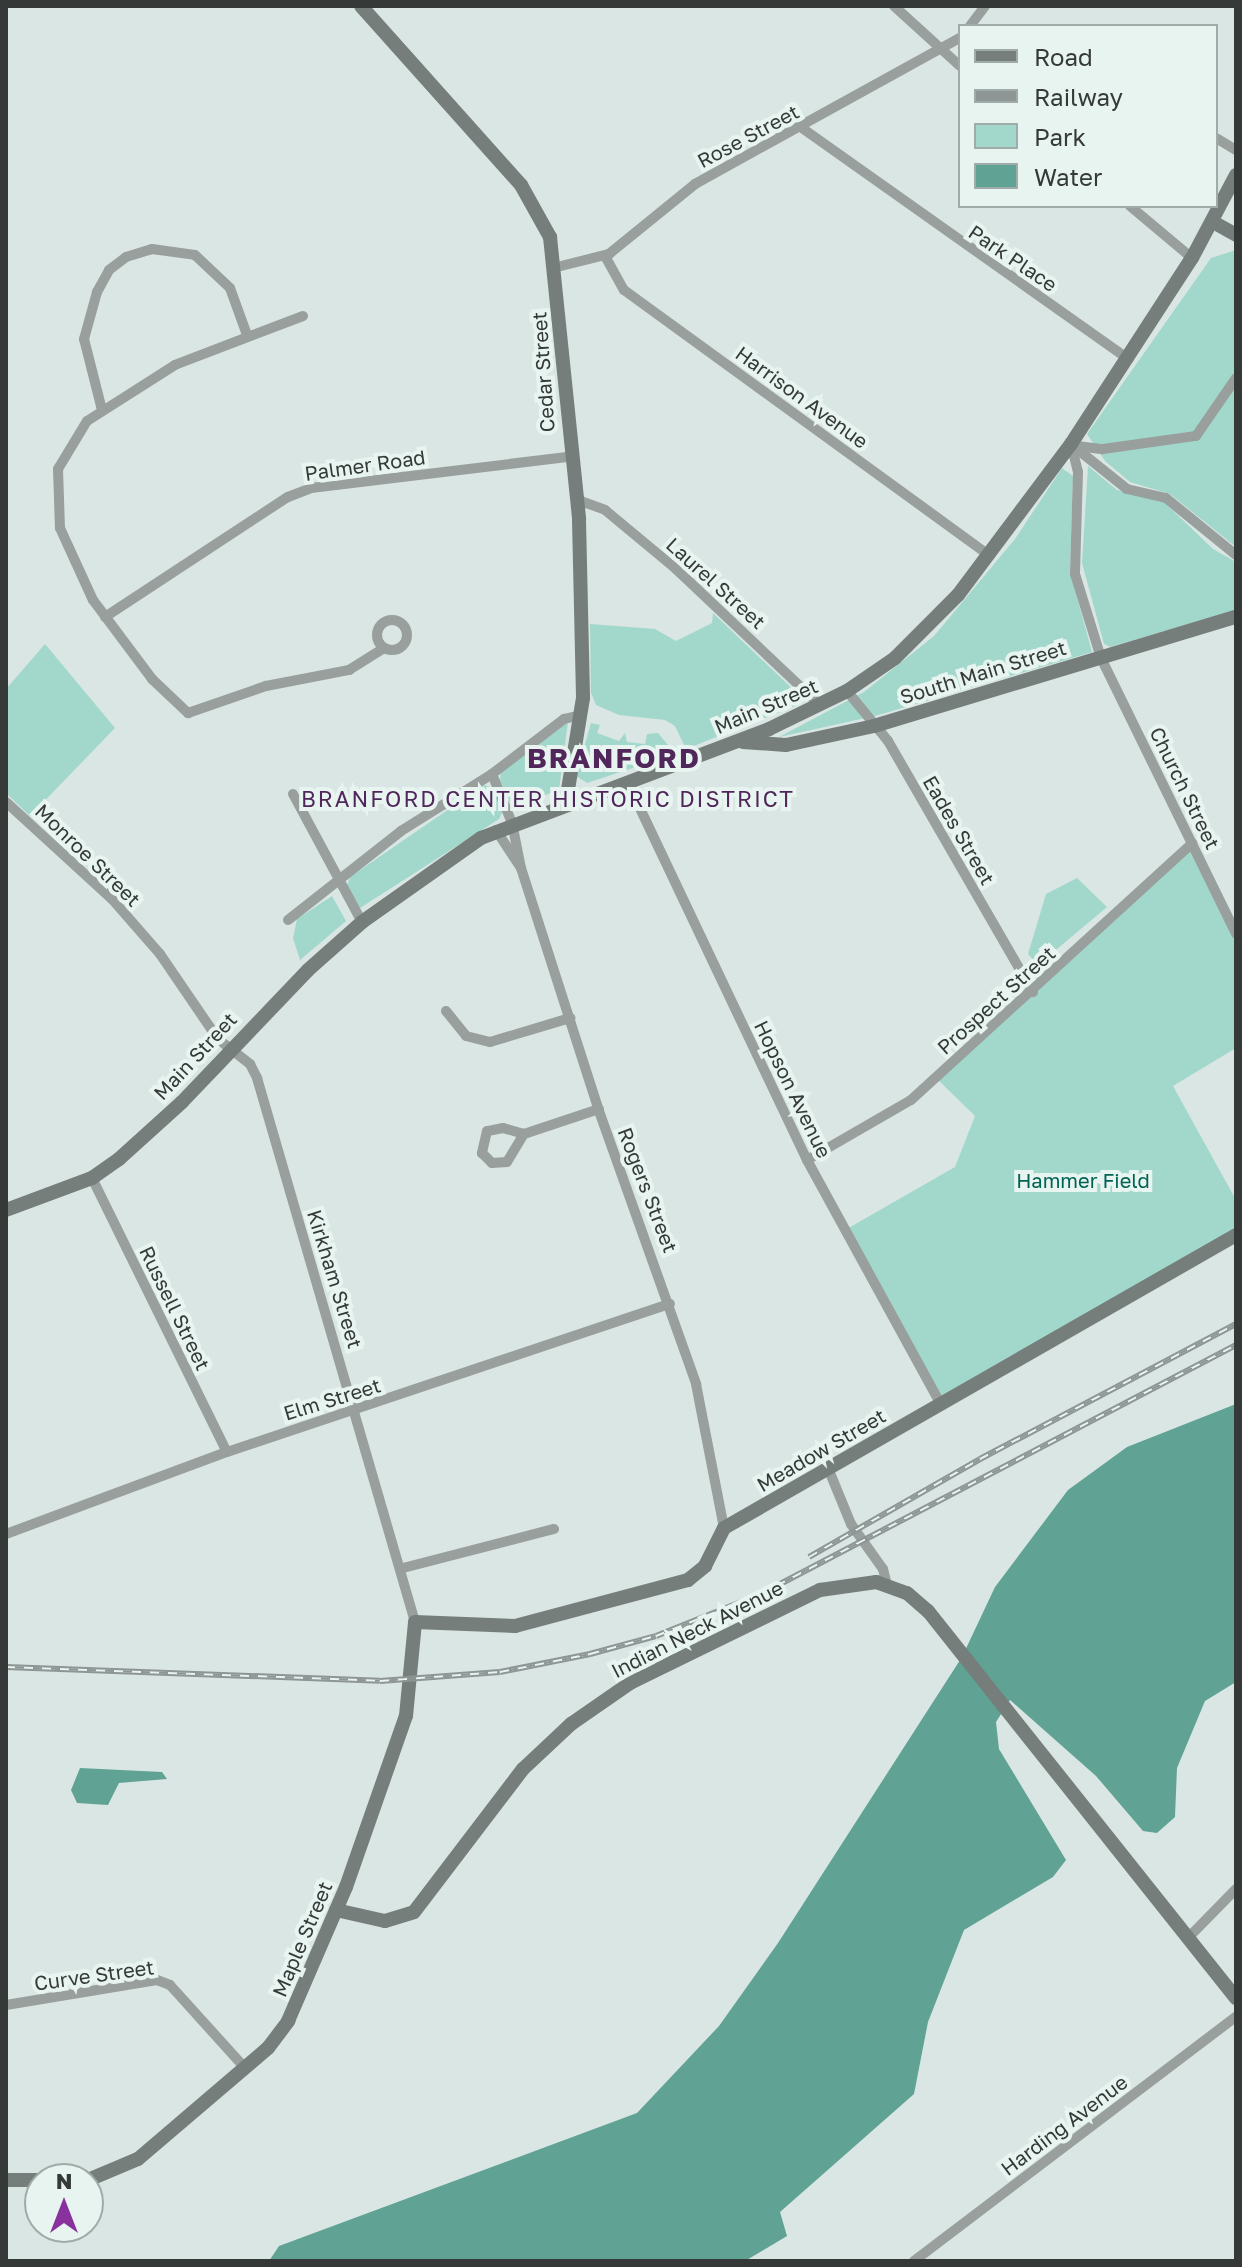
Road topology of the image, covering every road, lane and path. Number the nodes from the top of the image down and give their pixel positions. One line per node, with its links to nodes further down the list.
1 (361, 6): 17 (street, Cedar Street)
2 (894, 6): 6 (street)
3 (985, 6): 4 (street)
4 (972, 24)
5 (958, 39): 6 (street, Rose Street)
6 (941, 51): 7 (street); 8 (street, Rose Street)
7 (958, 64)
8 (802, 128): 15 (street, Rose Street); 20 (street, Park Place)
9 (1218, 139): 10 (street)
10 (1236, 150)
11 (1236, 175): 13 (street, Main Street)
12 (1132, 208): 16 (street)
13 (1213, 222): 14 (street); 16 (street, Main Street)
14 (1236, 235)
15 (605, 256): 17 (street, Rose Street); 27 (street, Harrison Avenue)
16 (1192, 258): 20 (street, Main Street)
17 (557, 267): 24 (street, Cedar Street)
18 (303, 316): 19 (street)
19 (247, 335): 22 (street); 22 (street)
20 (1128, 359): 23 (street, Main Street)
21 (1236, 378): 23 (street)
22 (102, 410): 28 (street)
23 (1071, 444): 26 (street); 27 (street, Main Street); 31 (street, Church Street)
24 (569, 457): 25 (street, Cedar Street); 28 (street, Palmer Road)
25 (578, 500): 33 (street, Laurel Street); 34 (street, Cedar Street)
26 (1236, 555)
27 (990, 556): 32 (street, Main Street)
28 (105, 617): 30 (street)
29 (1236, 617): 31 (street, South Main Street)
30 (384, 648)
31 (1101, 658): 35 (street, South Main Street); 44 (street, Church Street)
32 (847, 691): 33 (street, Main Street); 35 (street, Eades Street)
33 (821, 706): 36 (street, Main Street)
34 (581, 715): 37 (street); 41 (street, Cedar Street)
35 (874, 726): 36 (street, South Main Street); 50 (street, Eades Street)
36 (738, 741): 38 (street, Main Street)
37 (492, 774): 42 (street, Rogers Street); 46 (street)
38 (627, 781): 41 (street, Main Street); 56 (street, Hopson Avenue)
39 (293, 794): 46 (street)
40 (6, 802): 53 (street, Monroe Street)
41 (566, 802): 42 (street, Main Street)
42 (512, 823): 43 (street, Main Street); 45 (street, Rogers Street)
43 (496, 830): 45 (street, Rogers Street); 48 (street, Main Street)
44 (1192, 843): 49 (street, Church Street); 50 (street, Prospect Street)
45 (521, 868): 52 (street, Rogers Street)
46 (337, 879): 47 (street); 48 (street)
47 (288, 920)
48 (362, 922): 53 (street, Main Street)
49 (1236, 934)
50 (1033, 992): 56 (street, Prospect Street)
51 (446, 1011): 52 (street)
52 (570, 1018): 54 (street, Rogers Street)
53 (232, 1048): 57 (street, Main Street); 62 (street, Kirkham Street)
54 (599, 1109): 55 (street); 60 (street, Rogers Street)
55 (524, 1134): 55 (street)
56 (807, 1160): 61 (street, Hopson Avenue)
57 (92, 1178): 58 (street, Main Street); 63 (street, Russell Street)
58 (6, 1210)
59 (1236, 1235): 61 (street, Meadow Street)
60 (670, 1304): 62 (street, Elm Street); 65 (street, Rogers Street)
61 (941, 1405): 64 (street, Meadow Street)
62 (356, 1412): 63 (street, Elm Street); 68 (street, Kirkham Street)
63 (227, 1452): 67 (street, Elm Street)
64 (828, 1468): 65 (street, Meadow Street); 69 (street)
65 (724, 1528): 70 (street)
66 (554, 1529): 68 (street)
67 (6, 1534)
68 (403, 1568): 70 (street, Kirkham Street)
69 (887, 1585): 72 (street, Indian Neck Avenue); 73 (street, Indian Neck Avenue)
70 (415, 1622): 72 (street, Maple Street)
71 (1236, 1889): 73 (street)
72 (336, 1910): 77 (street, Maple Street)
73 (1190, 1936): 74 (street, Indian Neck Avenue)
74 (1236, 1998)
75 (6, 2005): 77 (street, Curve Street)
76 (1236, 2017): 79 (street, Harding Avenue)
77 (245, 2068): 78 (street, Maple Street)
78 (104, 2173)
79 (914, 2261)

